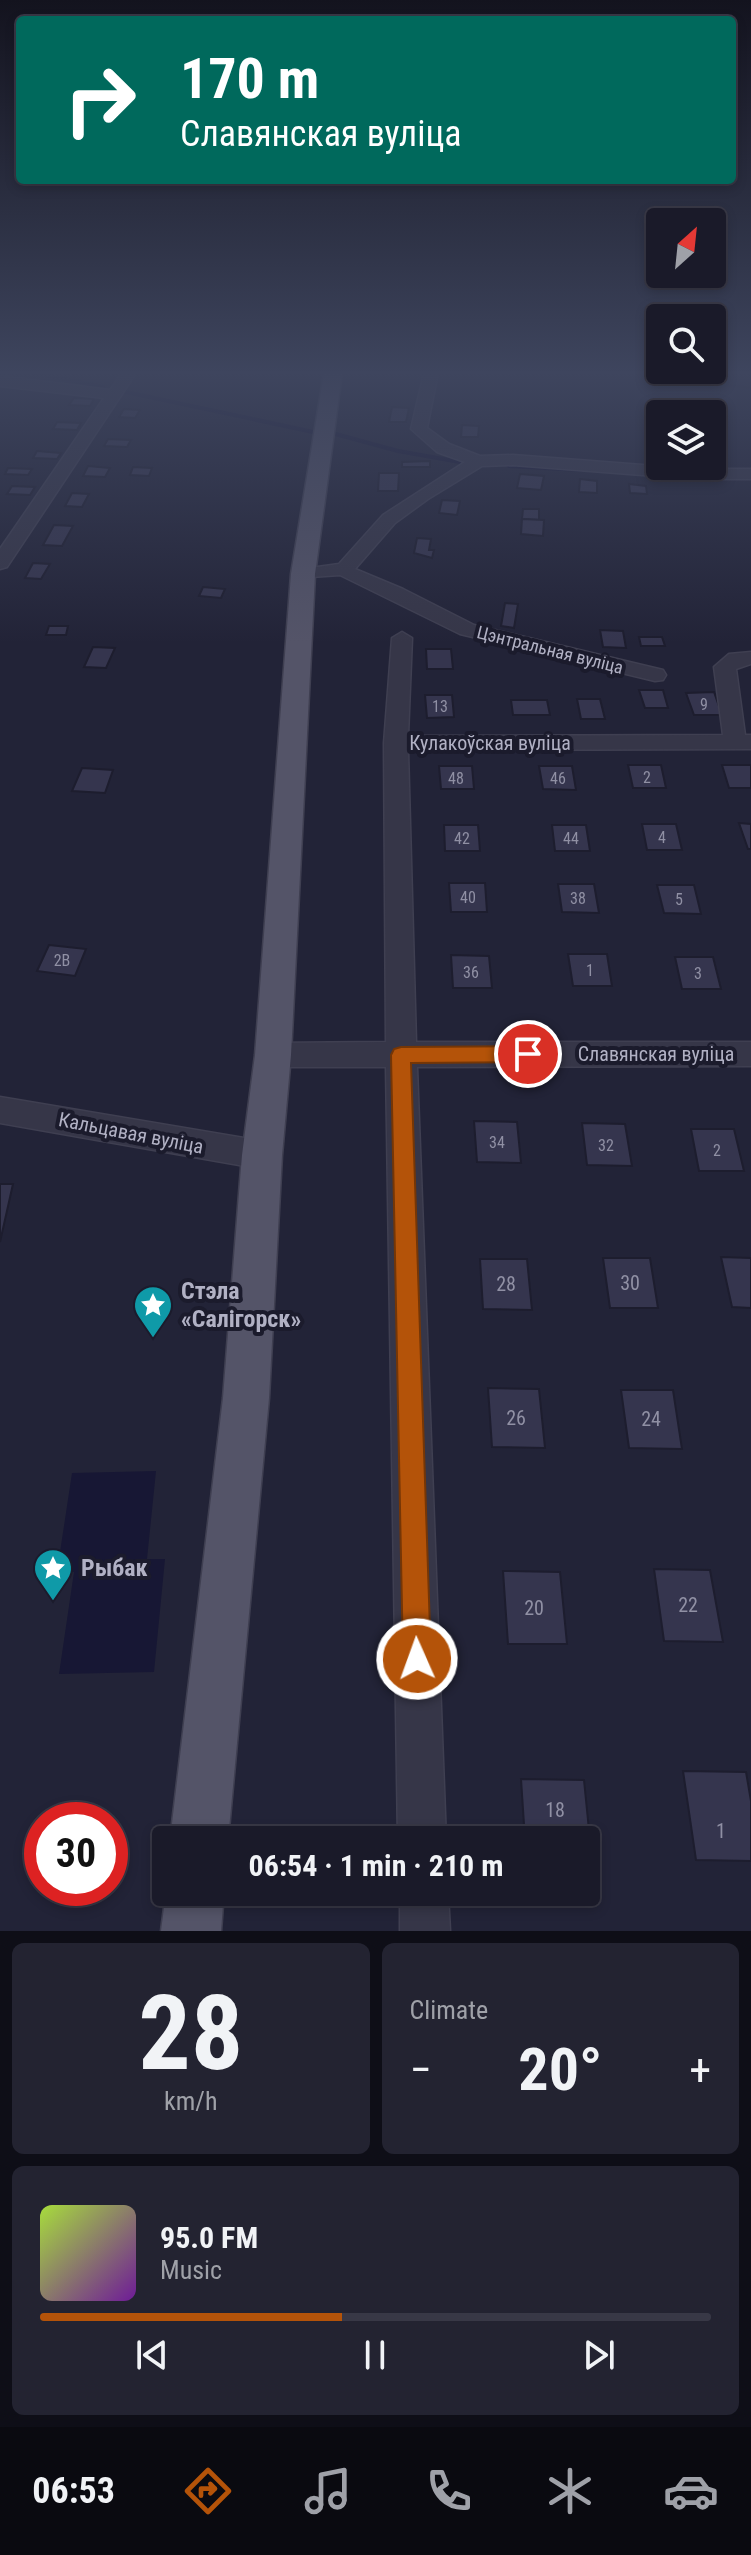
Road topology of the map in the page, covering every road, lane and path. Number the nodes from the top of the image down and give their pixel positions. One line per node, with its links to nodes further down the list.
1 (69, 463): 6 (street)
2 (320, 463): 8 (main road)
3 (475, 463): 7 (street)
4 (553, 463): 5 (street)
5 (751, 474)
6 (0, 563)
7 (345, 569): 8 (street); 11 (street, Цэнтральная вуліца)
8 (303, 574): 15 (main road)
9 (402, 638): 12 (street)
10 (751, 658): 13 (street)
11 (655, 675)
12 (396, 738): 13 (street, Кулакоўская вуліца); 16 (street, Кулакоўская вуліца)
13 (740, 739)
14 (751, 1054): 16 (street, Славянская вуліца)
15 (273, 1055): 16 (street, Славянская вуліца); 18 (main road)
16 (401, 1055): 20 (street, Кулакоўская вуліца)
17 (0, 1110): 18 (street, Кальцавая вуліца)
18 (262, 1155): 19 (main road)
19 (200, 1826)
20 (422, 1826)
21 (194, 1906): 23 (main road)
22 (424, 1906): 24 (street)
23 (191, 1931)
24 (425, 1931)

